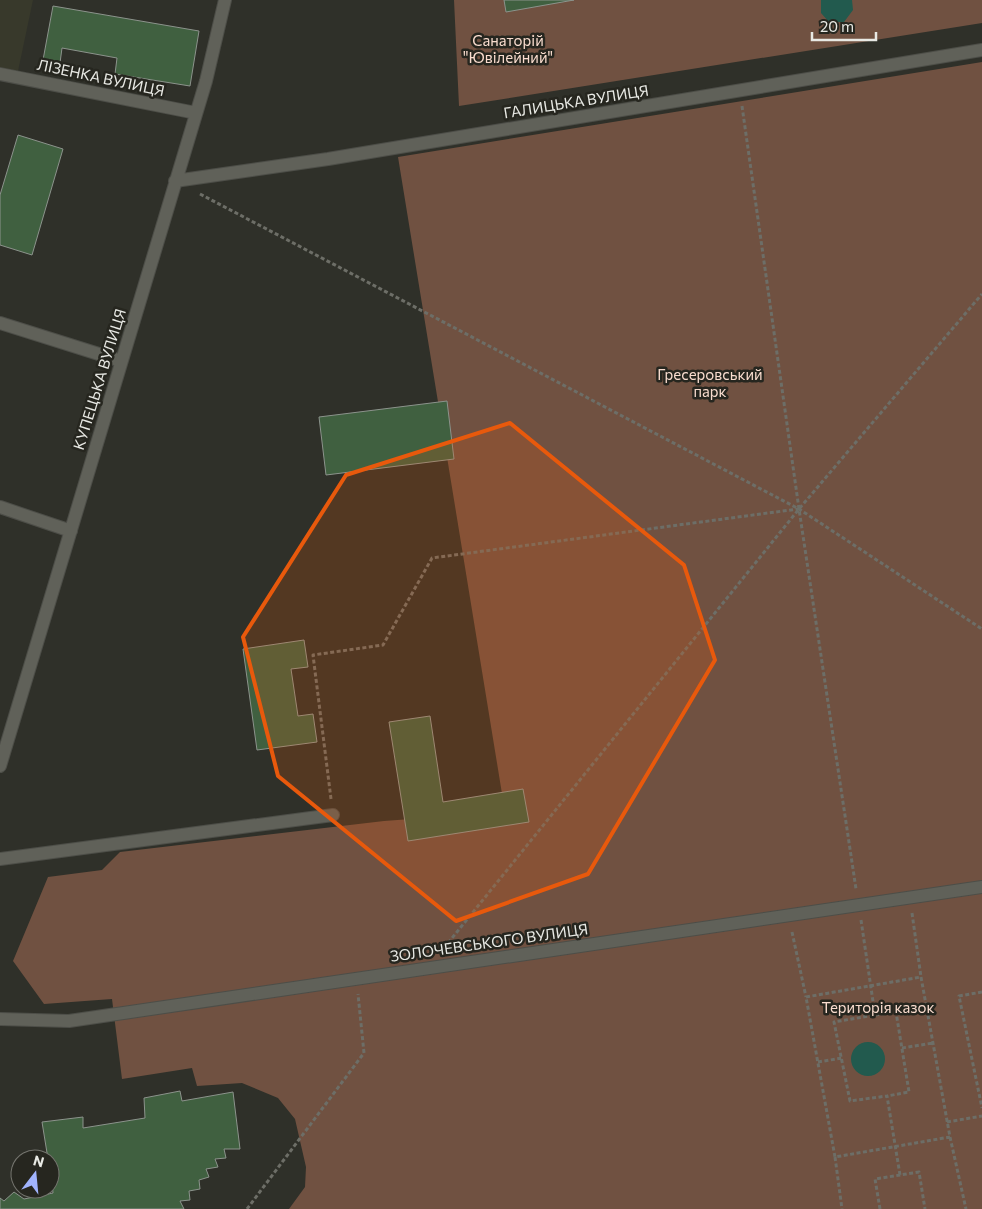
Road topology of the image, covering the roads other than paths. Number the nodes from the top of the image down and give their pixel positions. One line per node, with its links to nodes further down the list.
1 (225, 0): 4 (street, КУПЕЦЬКА ВУЛИЦЯ)
2 (982, 50): 5 (street, ГАЛИЦЬКА ВУЛИЦЯ)
3 (0, 74): 4 (street, ЛІЗЕНКА ВУЛИЦЯ)
4 (196, 113): 5 (street, КУПЕЦЬКА ВУЛИЦЯ)
5 (175, 181): 7 (street, КУПЕЦЬКА ВУЛИЦЯ)
6 (0, 323): 7 (street)
7 (122, 361): 9 (street, КУПЕЦЬКА ВУЛИЦЯ)
8 (0, 507): 9 (street)
9 (70, 531): 10 (street, КУПЕЦЬКА ВУЛИЦЯ)
10 (0, 766)
11 (333, 815): 12 (street)
12 (0, 859)
13 (982, 887): 14 (street, ЗОЛОЧЕВСЬКОГО ВУЛИЦЯ)
14 (0, 1019)

